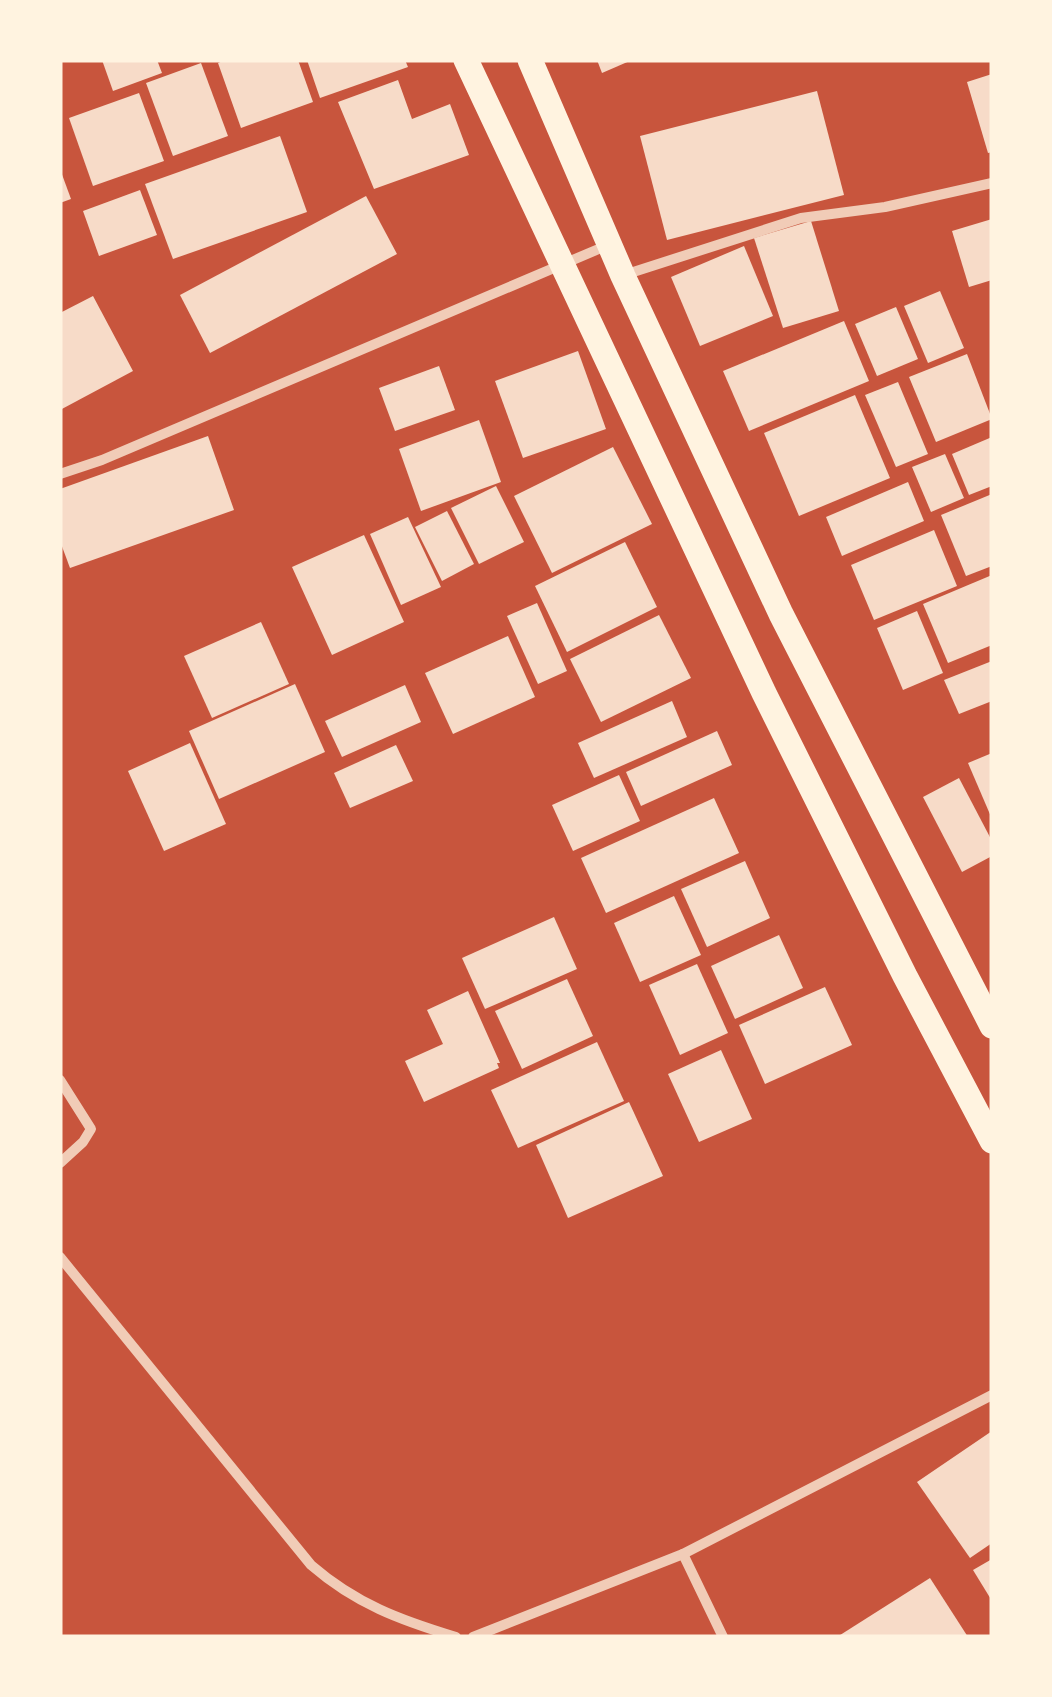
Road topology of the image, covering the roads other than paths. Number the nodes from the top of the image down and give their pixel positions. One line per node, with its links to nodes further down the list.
1 (466, 60): 5 (main road)
2 (530, 60): 4 (main road)
3 (992, 183): 6 (street)
4 (610, 244): 5 (street); 6 (main road)
5 (563, 262): 7 (street); 10 (main road)
6 (624, 276): 8 (main road)
7 (60, 474)
8 (992, 1026)
9 (60, 1080): 11 (street)
10 (989, 1128)
11 (60, 1163)
12 (60, 1257): 15 (street)
13 (992, 1395): 14 (street)
14 (683, 1554): 16 (street); 17 (street)
15 (456, 1637)
16 (473, 1637)
17 (724, 1637)

